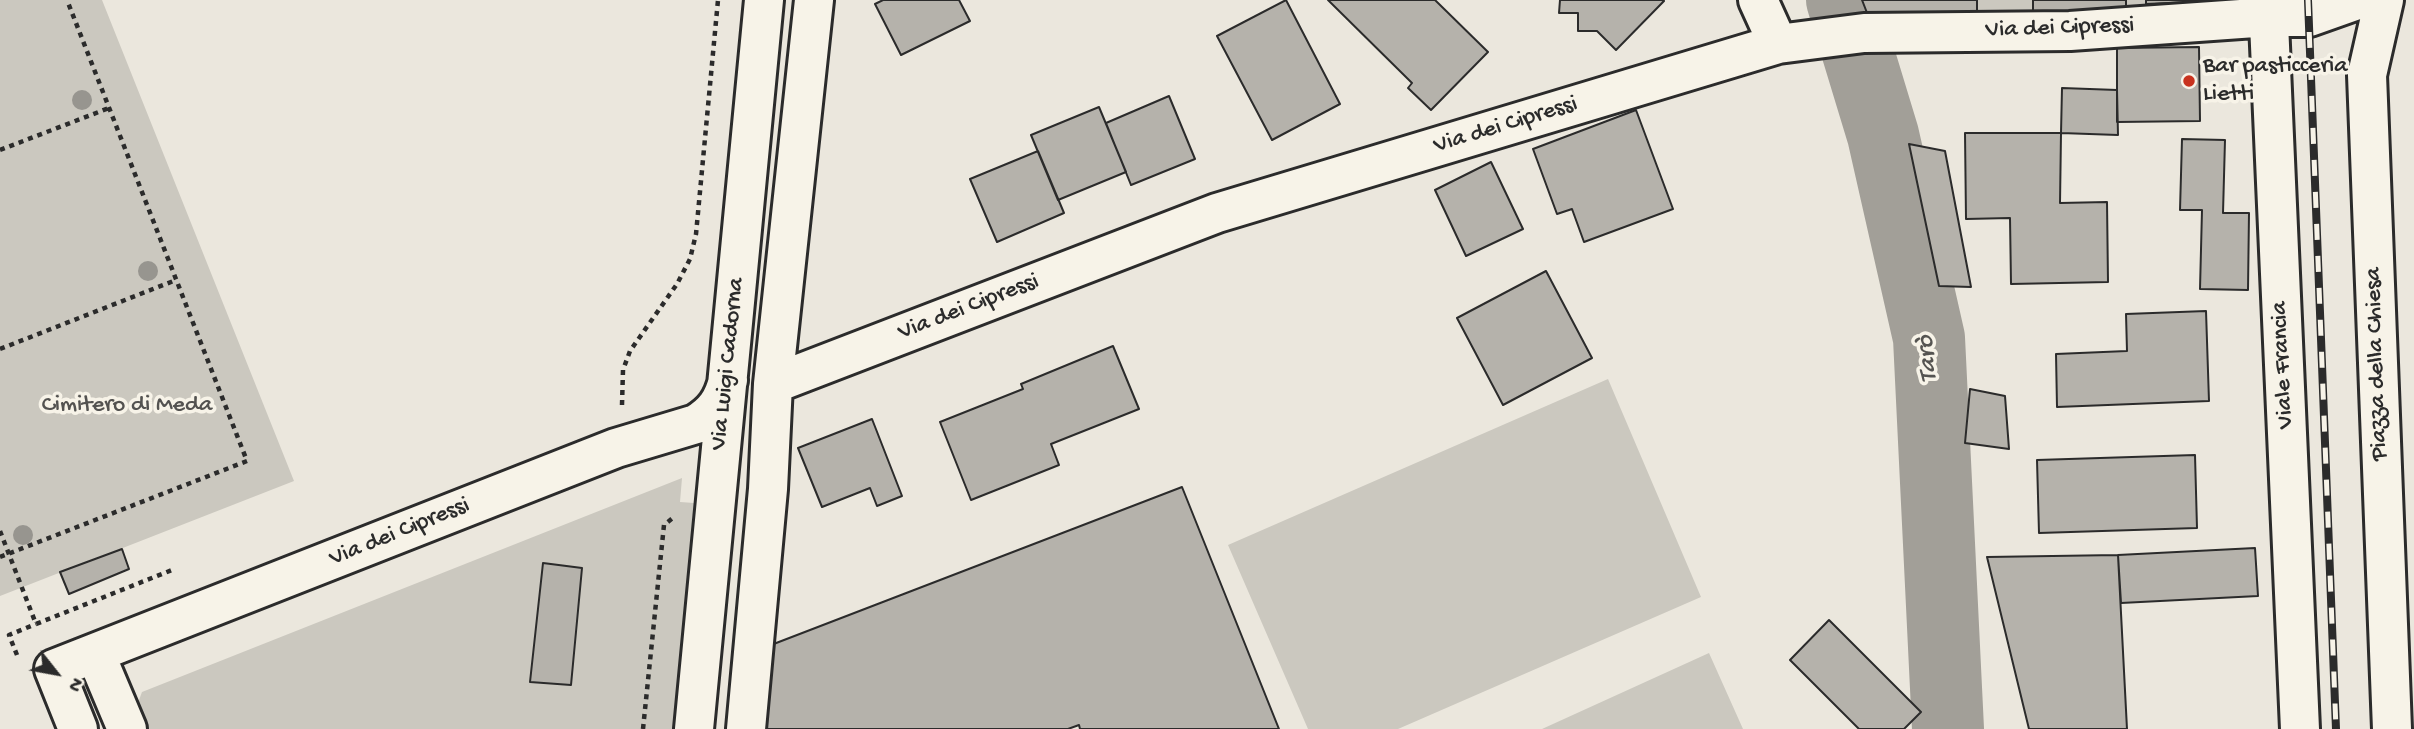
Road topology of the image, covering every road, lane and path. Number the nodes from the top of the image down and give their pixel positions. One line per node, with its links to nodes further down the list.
1 (67, 0): 10 (path)
2 (718, 0): 16 (path)
3 (764, 0): 14 (street, Via Luigi Cadorna)
4 (814, 0): 15 (street, Via Luigi Cadorna)
5 (1758, 0): 9 (street)
6 (2357, 0): 8 (street, Via dei Cipressi)
7 (2384, 0): 29 (street, Piazza della Chiesa)
8 (2269, 8): 9 (street, Via dei Cipressi); 28 (street, Viale Francia)
9 (1778, 44): 15 (street, Via dei Cipressi)
10 (109, 108): 11 (path); 12 (path)
11 (0, 150)
12 (176, 280): 13 (path); 19 (path)
13 (0, 349)
14 (728, 380): 16 (street, Via dei Cipressi); 26 (street, Via Luigi Cadorna)
15 (773, 384): 27 (street, Via Luigi Cadorna)
16 (635, 441): 22 (street, Via dei Cipressi)
17 (679, 512): 25 (path)
18 (0, 531): 19 (path)
19 (9, 554): 20 (path); 21 (path)
20 (0, 557)
21 (172, 570)
22 (96, 653): 23 (street, Via dei Cipressi); 24 (street)
23 (78, 729)
24 (127, 729)
25 (643, 729)
26 (694, 729)
27 (746, 729)
28 (2300, 729)
29 (2392, 729)

